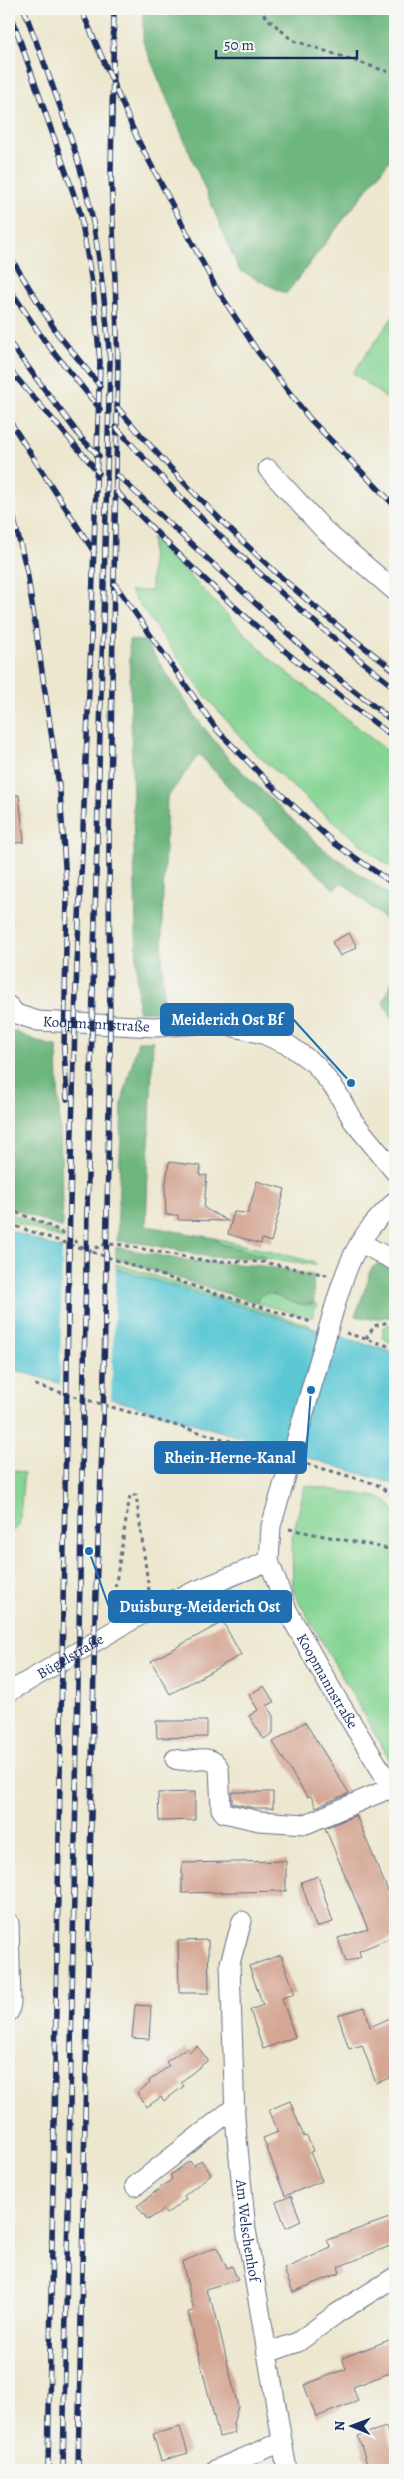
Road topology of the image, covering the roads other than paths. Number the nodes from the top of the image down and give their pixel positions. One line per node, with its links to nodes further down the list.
1 (268, 469): 2 (street)
2 (395, 591)
3 (9, 1006): 4 (street, Koopmannstraße)
4 (395, 1172)
5 (395, 1201): 6 (street, Koopmannstraße)
6 (361, 1243): 7 (street); 8 (street, Koopmannstraße, bridge)
7 (395, 1261)
8 (269, 1561): 9 (street, Bügelstraße); 11 (street, Koopmannstraße)
9 (9, 1692)
10 (175, 1759): 11 (street)
11 (394, 1790)
12 (242, 1921): 15 (street, Am Welschenhof)
13 (9, 1924): 14 (street)
14 (9, 2012)
15 (235, 2107): 16 (street); 18 (street, Am Welschenhof)
16 (135, 2186)
17 (395, 2277): 18 (street)
18 (267, 2353): 19 (street, Am Welschenhof)
19 (282, 2442): 20 (street); 21 (street, Am Welschenhof)
20 (215, 2470)
21 (287, 2470)

